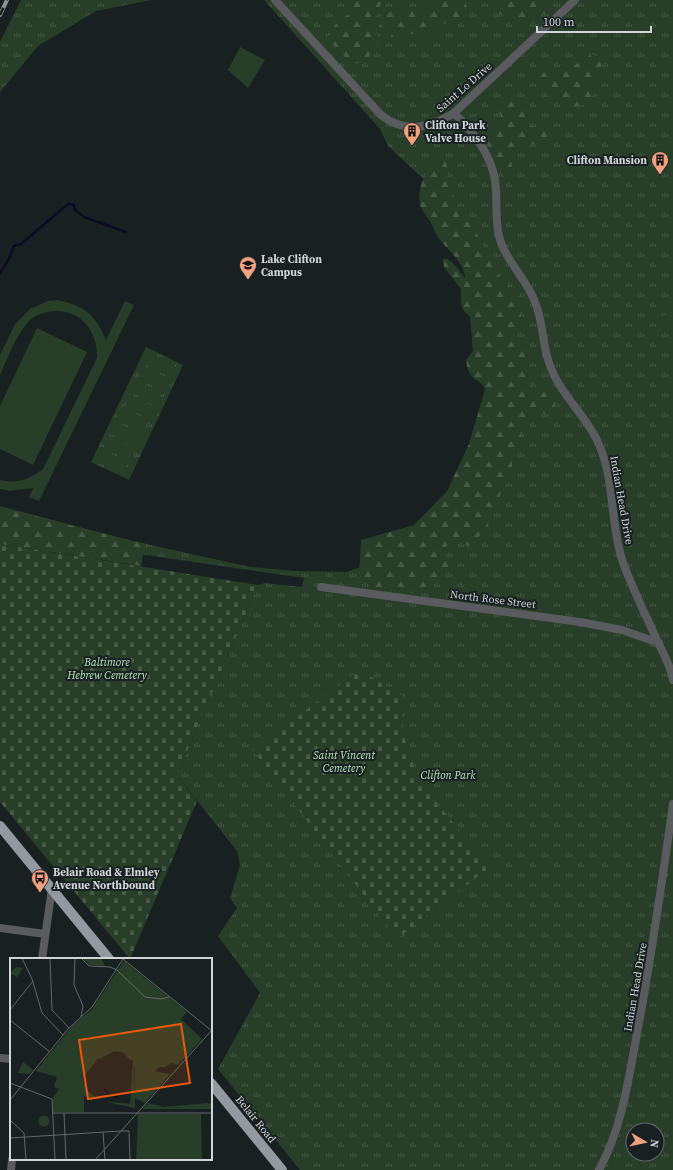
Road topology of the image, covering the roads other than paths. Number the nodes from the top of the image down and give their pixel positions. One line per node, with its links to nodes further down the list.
1 (275, 0): 3 (street, Saint Lo Drive)
2 (575, 0): 3 (street, Saint Lo Drive)
3 (454, 113): 5 (street, Indian Head Drive)
4 (321, 587): 5 (street, North Rose Street)
5 (659, 643): 6 (street, Indian Head Drive)
6 (673, 680)
7 (673, 804): 20 (street, Indian Head Drive)
8 (0, 826): 9 (main road)
9 (52, 888): 11 (street); 13 (main road)
10 (0, 928): 11 (street)
11 (45, 934): 12 (street)
12 (42, 958)
13 (108, 958)
14 (0, 1058): 15 (street)
15 (10, 1059)
16 (212, 1084): 19 (main road, Belair Road)
17 (12, 1160): 18 (street)
18 (11, 1170)
19 (282, 1170)
20 (599, 1170)

